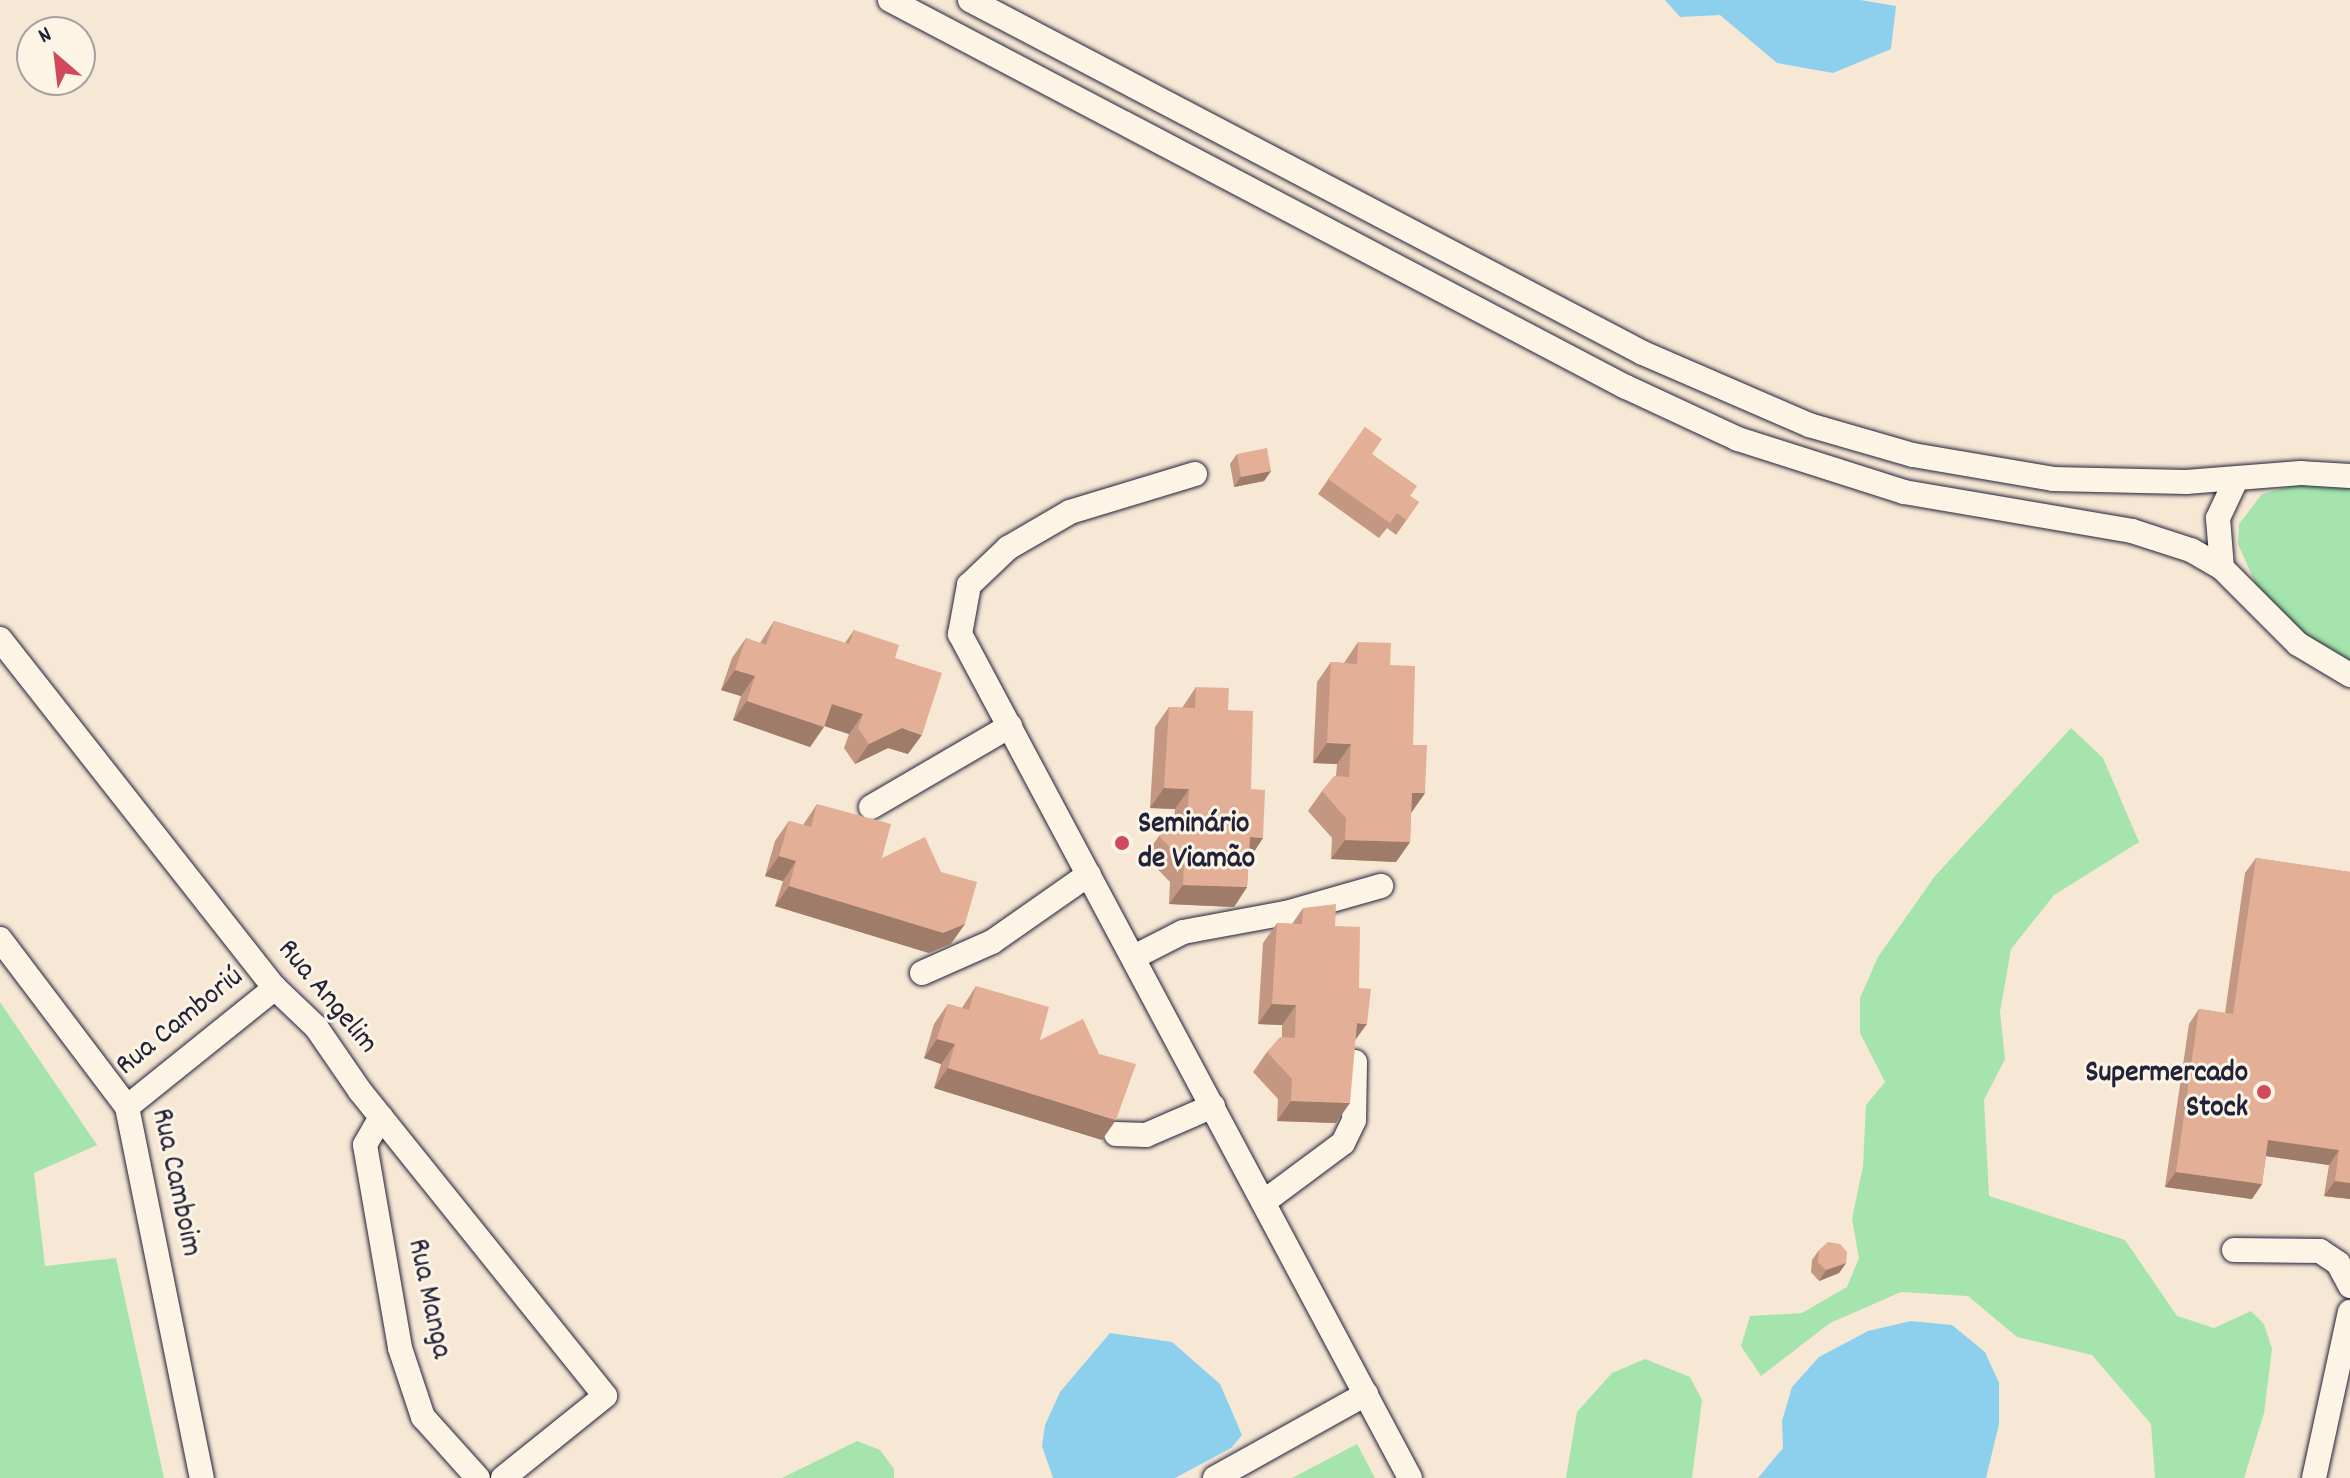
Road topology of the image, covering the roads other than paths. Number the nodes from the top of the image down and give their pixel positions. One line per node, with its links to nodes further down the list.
1 (890, 0): 4 (street)
2 (970, 0): 3 (street)
3 (1019, 26): 4 (street); 5 (street)
4 (1002, 59): 6 (street)
5 (1568, 314): 6 (street); 9 (street)
6 (1551, 348): 10 (street)
7 (1195, 474): 13 (street)
8 (2350, 476): 9 (street)
9 (2236, 480): 10 (street)
10 (2222, 568): 12 (street)
11 (0, 639): 20 (street, Rua Angelim)
12 (2350, 675)
13 (1010, 726): 14 (street); 15 (street)
14 (871, 807)
15 (1089, 874): 18 (street); 19 (street)
16 (1381, 886): 18 (street)
17 (0, 939): 23 (street, Rua Camboim)
18 (1134, 957): 22 (street)
19 (922, 973)
20 (275, 988): 23 (street, Rua Camboriú); 24 (street, Rua Angelim)
21 (1355, 1062): 26 (street)
22 (1213, 1106): 25 (street); 26 (street)
23 (127, 1107): 31 (street, Rua Camboim)
24 (381, 1117): 32 (street, Rua Manga); 33 (street, Rua Angelim)
25 (1116, 1134)
26 (1265, 1201): 30 (street)
27 (2234, 1250): 28 (street)
28 (2350, 1286)
29 (2350, 1312): 36 (street)
30 (1366, 1394): 34 (street); 35 (street)
31 (202, 1478)
32 (478, 1478)
33 (503, 1478)
34 (1215, 1478)
35 (1410, 1478)
36 (2314, 1478)

